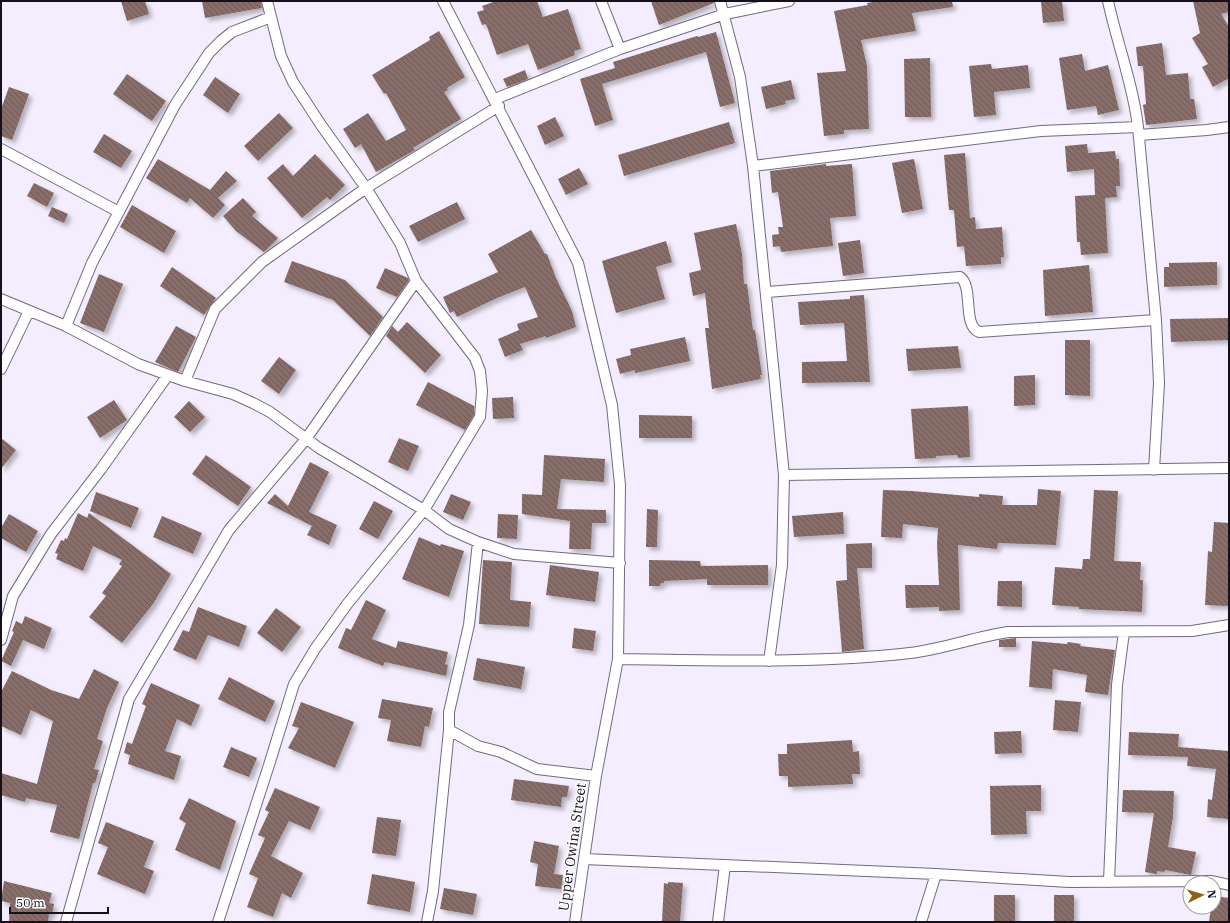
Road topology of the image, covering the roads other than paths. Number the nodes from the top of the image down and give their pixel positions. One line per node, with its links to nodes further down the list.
1 (267, 1): 8 (street)
2 (443, 1): 10 (street, Upper Owina Street)
3 (601, 1): 9 (street)
4 (720, 1): 7 (street)
5 (789, 1): 7 (street)
6 (1108, 1): 12 (street)
7 (725, 14): 9 (street); 14 (street)
8 (271, 17): 15 (street); 16 (street)
9 (620, 49): 10 (street)
10 (497, 103): 15 (street); 32 (street, Upper Owina Street)
11 (1229, 127): 12 (street)
12 (1139, 131): 14 (street); 21 (street)
13 (1, 149): 16 (street)
14 (754, 166): 18 (street)
15 (366, 188): 17 (street); 25 (street)
16 (119, 212): 22 (street)
17 (416, 281): 26 (street); 30 (street)
18 (767, 292): 21 (street); 29 (street)
19 (1, 299): 20 (street)
20 (29, 311): 22 (street); 23 (street)
21 (1156, 320): 28 (street)
22 (66, 326): 24 (street)
23 (1, 369)
24 (168, 375): 25 (street); 35 (street)
25 (185, 381): 26 (street)
26 (306, 439): 30 (street); 45 (street)
27 (1229, 468): 28 (street)
28 (1154, 470): 29 (street)
29 (784, 475): 37 (street)
30 (424, 510): 31 (street); 46 (street)
31 (478, 542): 32 (street); 38 (street)
32 (620, 563): 36 (street, Upper Owina Street)
33 (1229, 625): 34 (street)
34 (1124, 632): 37 (street); 43 (street)
35 (1, 640)
36 (618, 659): 37 (street); 39 (street, Upper Owina Street)
37 (769, 661)
38 (450, 730): 39 (street); 47 (street)
39 (596, 776): 40 (street, Upper Owina Street)
40 (584, 859): 41 (street); 48 (street, Upper Owina Street)
41 (725, 865): 42 (street); 49 (street)
42 (936, 874): 43 (street); 50 (street)
43 (1109, 882): 44 (street)
44 (1229, 885)
45 (66, 922)
46 (218, 922)
47 (427, 922)
48 (575, 922)
49 (718, 922)
50 (921, 922)

